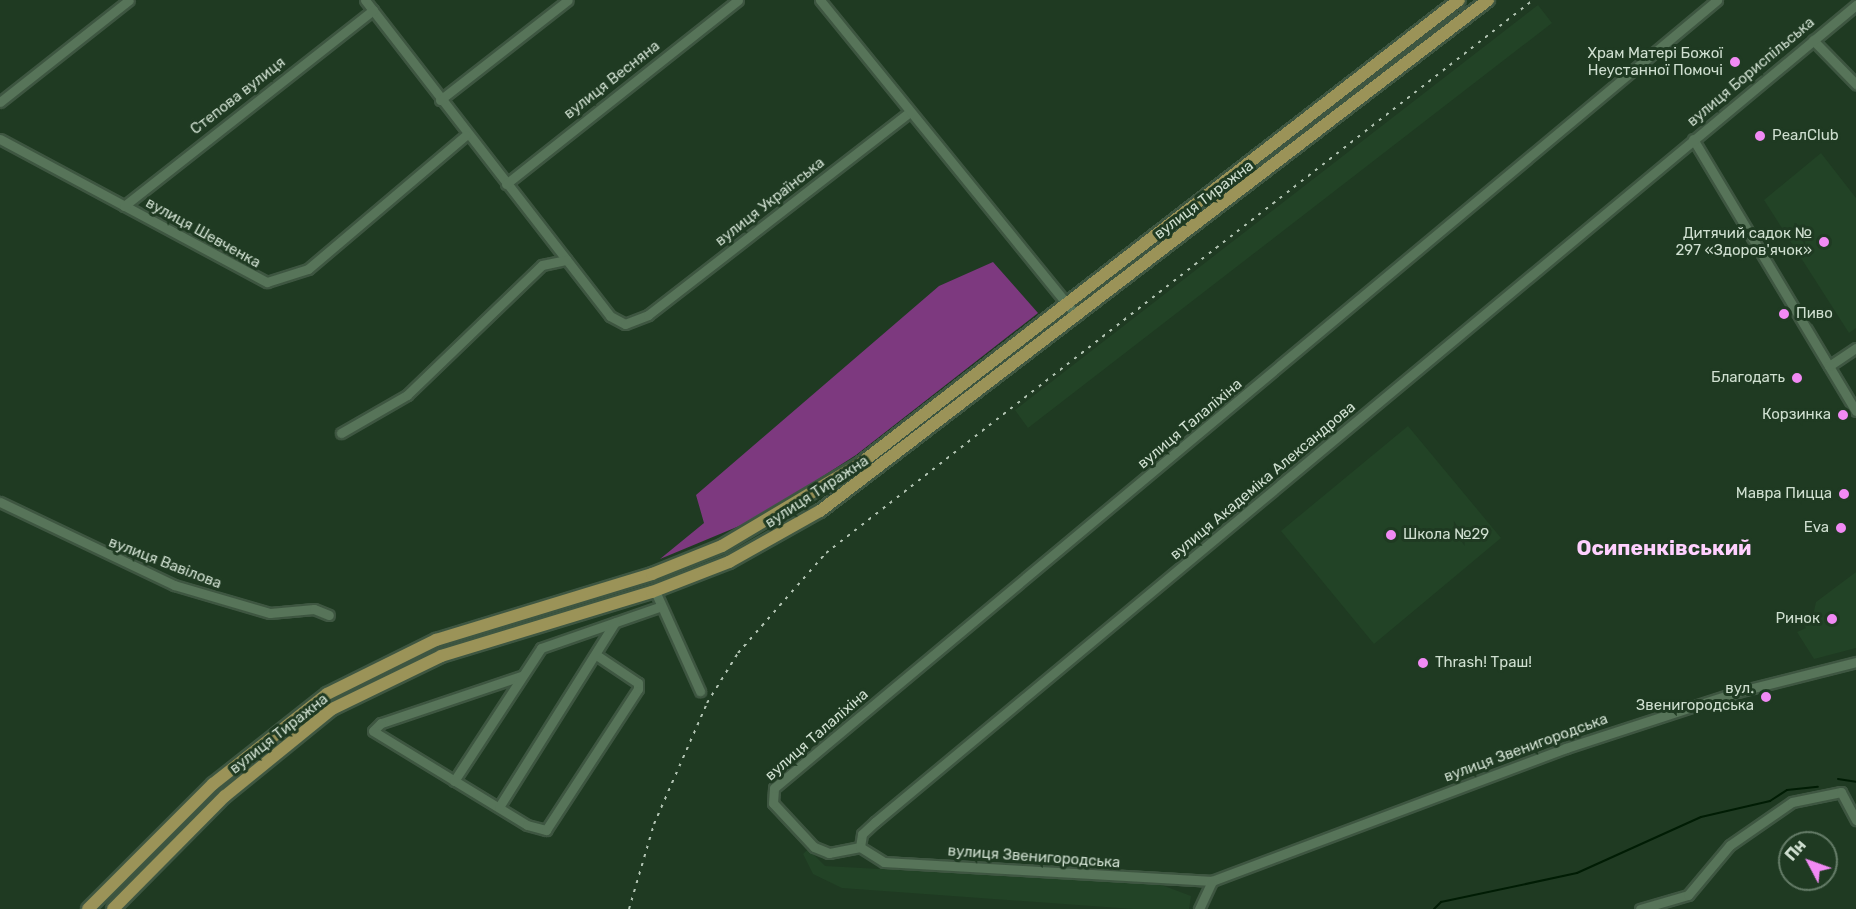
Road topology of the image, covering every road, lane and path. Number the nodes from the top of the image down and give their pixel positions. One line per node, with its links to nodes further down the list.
1 (129, 0): 14 (street)
2 (365, 0): 10 (street)
3 (568, 0): 13 (street)
4 (738, 0): 19 (street, вулиця Весняна)
5 (820, 0): 15 (street)
6 (1459, 0): 22 (main road, вулиця Тиражна)
7 (1488, 0): 23 (main road, вулиця Тиражна)
8 (1717, 0): 41 (street, вулиця Талаліхіна)
9 (1856, 5): 11 (street, вулиця Бориспільська)
10 (373, 10): 13 (street); 20 (street, Степова вулиця)
11 (1813, 40): 12 (street); 18 (street, вулиця Бориспільська)
12 (1856, 84)
13 (440, 100): 16 (street)
14 (0, 102)
15 (910, 112): 21 (street, вулиця Українська); 22 (street)
16 (466, 135): 19 (street); 20 (street, вулиця Шевченка)
17 (0, 139): 20 (street, вулиця Шевченка)
18 (1693, 139): 25 (street); 41 (street, вулиця Академіка Александрова)
19 (506, 184): 21 (street)
20 (124, 206)
21 (566, 260): 27 (street)
22 (1066, 304): 23 (street); 29 (main road, вулиця Тиражна)
23 (1077, 316): 30 (main road, вулиця Тиражна)
24 (1856, 348): 25 (street)
25 (1829, 366): 26 (street)
26 (1856, 411)
27 (341, 433)
28 (0, 502): 32 (street, вулиця Вавілова)
29 (652, 574): 30 (main road); 44 (main road, вулиця Тиражна)
30 (655, 591): 31 (street); 45 (main road, вулиця Тиражна)
31 (659, 607): 33 (street); 37 (street)
32 (329, 615)
33 (615, 622): 34 (street); 36 (street)
34 (598, 656): 39 (street); 39 (street)
35 (1856, 662): 42 (street, вулиця Звенигородська)
36 (521, 676): 38 (street); 38 (street)
37 (700, 691)
38 (454, 781): 39 (street)
39 (499, 807)
40 (1856, 820): 43 (street)
41 (860, 847): 42 (street, вулиця Звенигородська)
42 (1212, 881): 46 (street)
43 (1673, 903): 47 (street); 48 (street)
44 (88, 909)
45 (113, 909)
46 (1199, 909)
47 (1640, 909)
48 (1683, 909)

